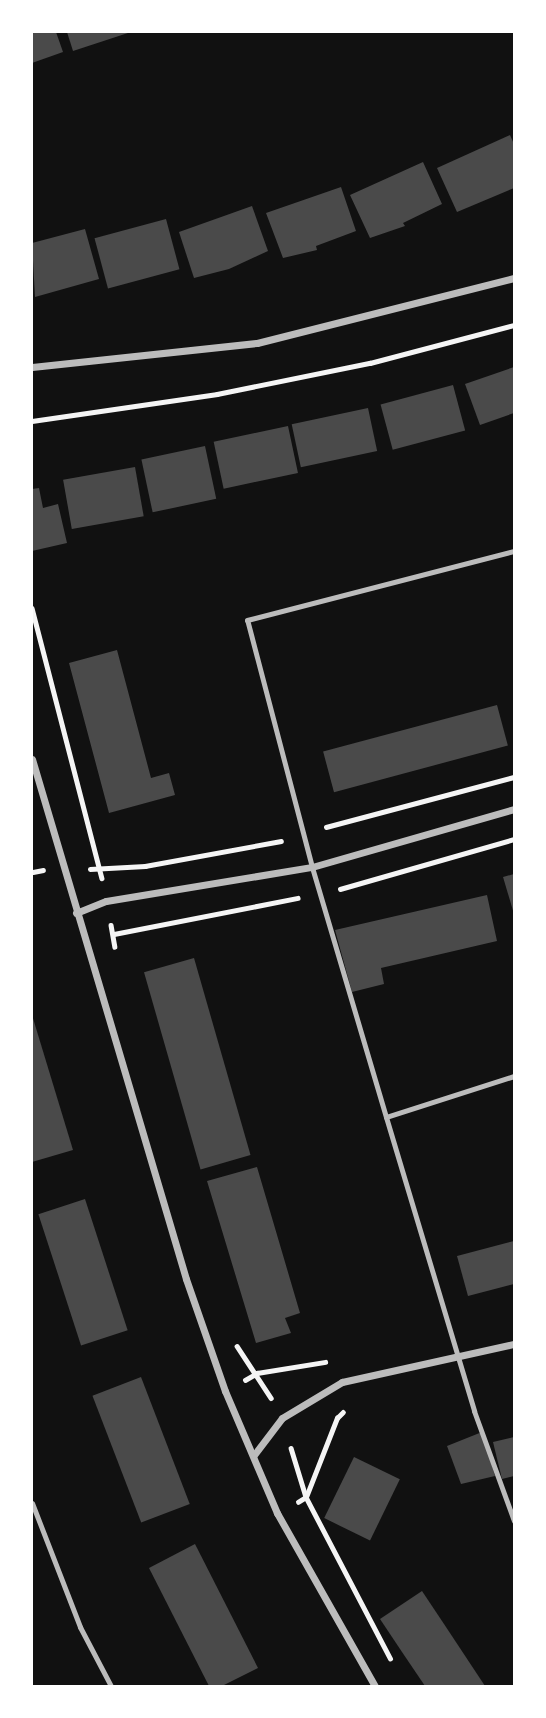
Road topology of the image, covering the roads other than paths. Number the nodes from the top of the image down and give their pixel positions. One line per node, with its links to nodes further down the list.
1 (514, 278): 2 (street)
2 (32, 367)
3 (514, 551): 6 (lane)
4 (32, 759): 7 (street)
5 (514, 809): 6 (street)
6 (312, 867): 7 (street); 9 (lane)
7 (76, 913): 12 (street)
8 (514, 1076): 9 (lane)
9 (386, 1117): 11 (lane)
10 (514, 1344): 11 (street)
11 (459, 1356): 12 (street); 14 (lane)
12 (254, 1455): 16 (street)
13 (32, 1503): 15 (lane)
14 (514, 1521)
15 (111, 1686)
16 (375, 1686)

